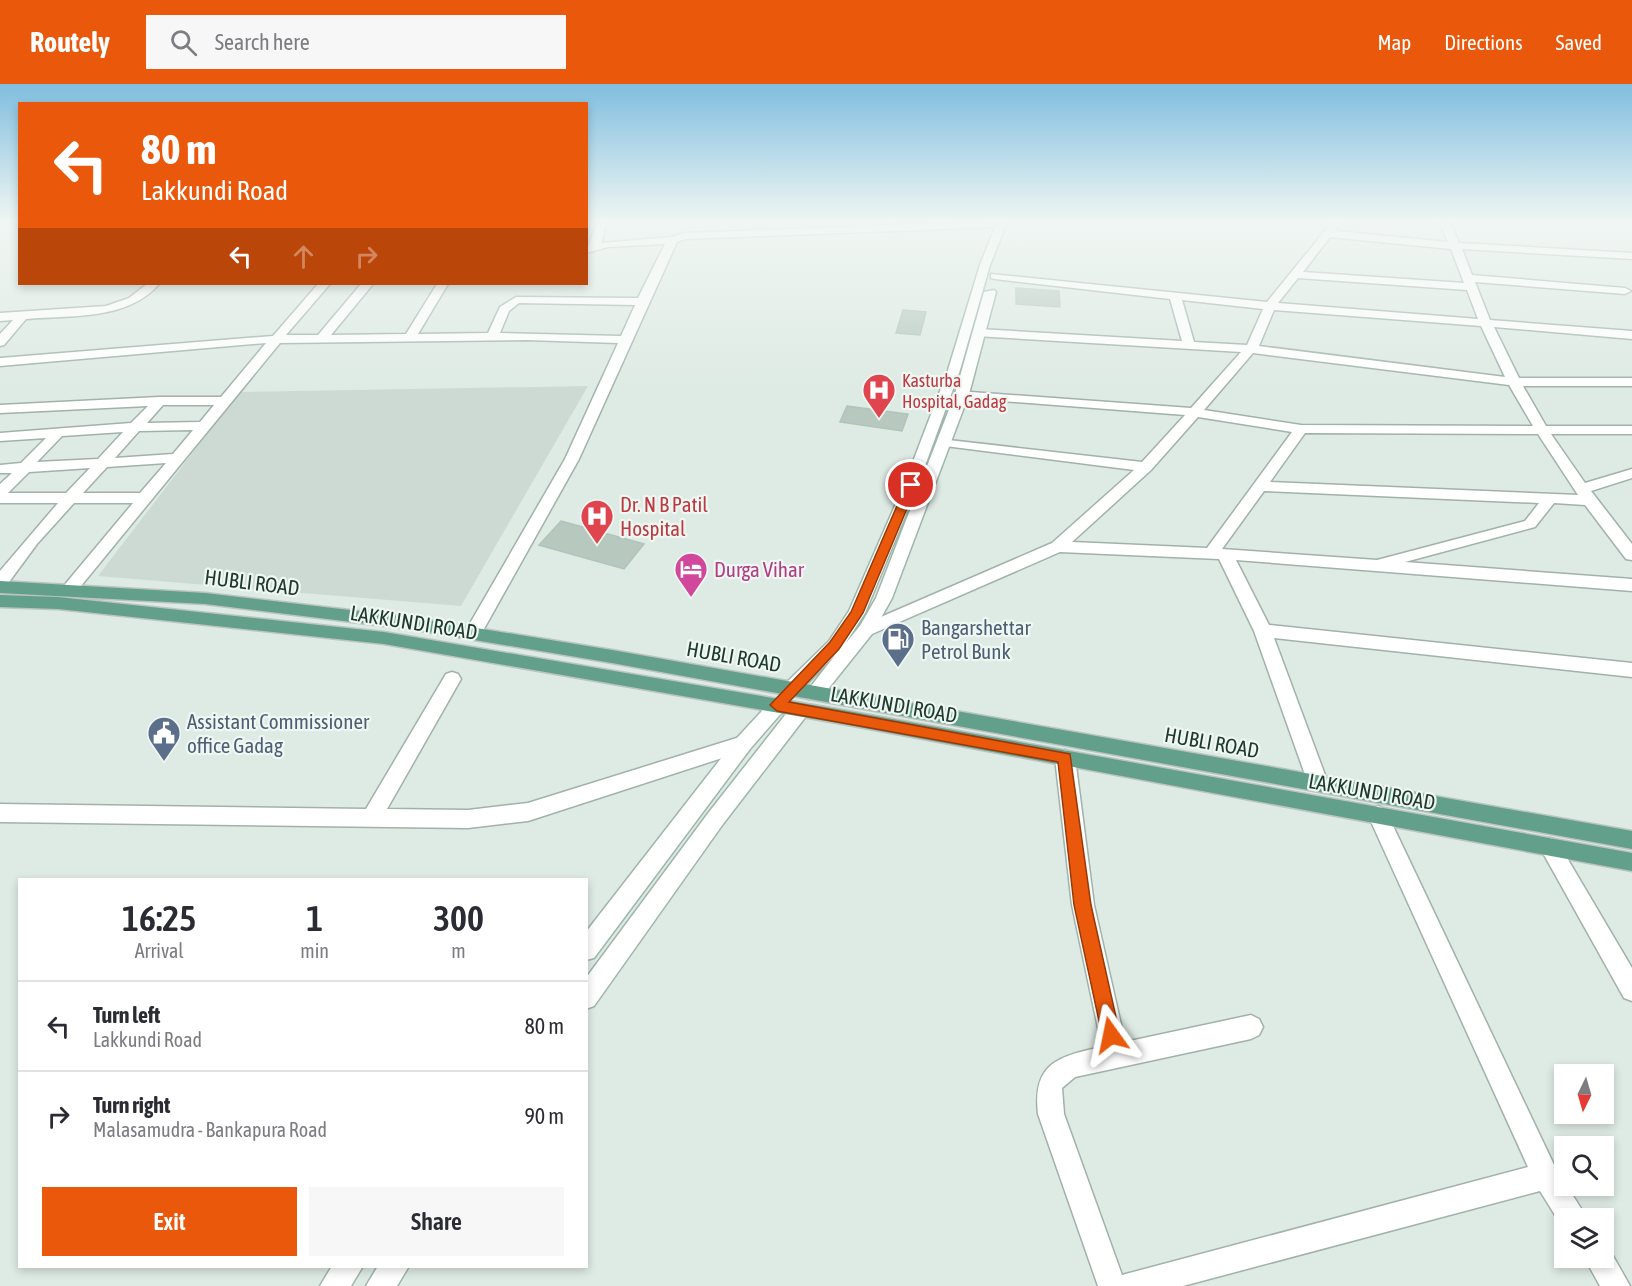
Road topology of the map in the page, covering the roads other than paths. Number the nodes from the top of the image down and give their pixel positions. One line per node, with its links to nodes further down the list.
1 (654, 278): 15 (street)
2 (981, 278): 72 (street)
3 (994, 278): 20 (street)
4 (1015, 278): 14 (street)
5 (1293, 278): 16 (street)
6 (1372, 278): 8 (street)
7 (1468, 278): 8 (street)
8 (1470, 282): 13 (street); 19 (street)
9 (152, 285): 17 (street)
10 (323, 285): 23 (street)
11 (366, 285): 25 (street)
12 (441, 285): 24 (street)
13 (1625, 291)
14 (1175, 295): 16 (street); 28 (street)
15 (644, 303): 22 (street); 26 (street)
16 (1270, 306): 19 (street); 29 (street)
17 (23, 315): 18 (street); 27 (street)
18 (0, 317)
19 (1486, 325): 21 (street); 31 (street)
20 (979, 333): 28 (street); 33 (street)
21 (1632, 335)
22 (492, 337): 24 (street); 26 (street)
23 (275, 339): 25 (street); 30 (street); 35 (street)
24 (409, 339): 25 (street)
25 (320, 340)
26 (627, 340): 69 (street)
27 (0, 342)
28 (1189, 345): 29 (street)
29 (1250, 349): 31 (street); 37 (street)
30 (0, 362)
31 (1516, 382): 32 (street); 41 (street)
32 (1632, 382)
33 (962, 394): 37 (street); 45 (street)
34 (159, 401): 35 (street); 36 (street); 39 (street)
35 (227, 401): 38 (street)
36 (0, 409)
37 (1194, 412): 40 (street); 49 (street)
38 (206, 426): 39 (street); 46 (street)
39 (135, 427): 43 (street); 47 (street)
40 (1301, 429): 41 (street); 52 (street)
41 (1542, 429): 42 (street); 54 (street)
42 (1632, 430)
43 (58, 433): 44 (street); 48 (street)
44 (0, 437)
45 (945, 442): 49 (street); 67 (street)
46 (180, 458): 47 (street); 55 (street)
47 (102, 464): 48 (street); 56 (street)
48 (25, 467): 50 (street); 53 (street)
49 (1146, 467): 58 (street)
50 (0, 469)
51 (1632, 473): 54 (street)
52 (1262, 486): 57 (street); 59 (street)
53 (0, 495): 56 (street)
54 (1584, 495): 57 (street); 60 (street)
55 (147, 498): 56 (street); 65 (street)
56 (70, 499): 62 (street)
57 (1550, 499): 61 (street)
58 (1058, 547): 59 (street); 67 (street)
59 (1218, 554): 61 (street); 68 (street)
60 (1632, 555)
61 (1368, 566): 63 (street)
62 (0, 582)
63 (1632, 585)
64 (0, 587): 65 (main road, HUBLI ROAD)
65 (70, 588): 69 (main road, HUBLI ROAD)
66 (0, 601): 74 (main road, LAKKUNDI ROAD)
67 (867, 630): 73 (street)
68 (1263, 631): 70 (street); 78 (street)
69 (474, 632): 72 (main road, HUBLI ROAD)
70 (1632, 670)
71 (452, 679): 81 (street)
72 (791, 689): 73 (main road, HUBLI ROAD); 74 (main road)
73 (814, 694): 75 (main road); 78 (main road, HUBLI ROAD)
74 (777, 705): 75 (main road, LAKKUNDI ROAD); 76 (street)
75 (800, 710): 77 (main road, LAKKUNDI ROAD); 87 (street)
76 (743, 744): 81 (street); 85 (street)
77 (1065, 758): 80 (main road, LAKKUNDI ROAD); 89 (street)
78 (1318, 783): 82 (main road, HUBLI ROAD)
79 (0, 813): 81 (street)
80 (1378, 815): 83 (main road, LAKKUNDI ROAD); 90 (street)
81 (371, 818)
82 (1632, 840)
83 (1550, 847): 84 (main road, LAKKUNDI ROAD); 86 (street)
84 (1632, 862)
85 (588, 947)
86 (1632, 990)
87 (588, 995)
88 (1251, 1027): 89 (street)
89 (1116, 1057): 97 (street)
90 (1546, 1176): 91 (street); 98 (street)
91 (1567, 1208)
92 (348, 1268): 95 (street)
93 (394, 1268): 96 (street)
94 (1605, 1268): 99 (street)
95 (334, 1286)
96 (380, 1286)
97 (1112, 1286)
98 (1130, 1286)
99 (1616, 1286)

